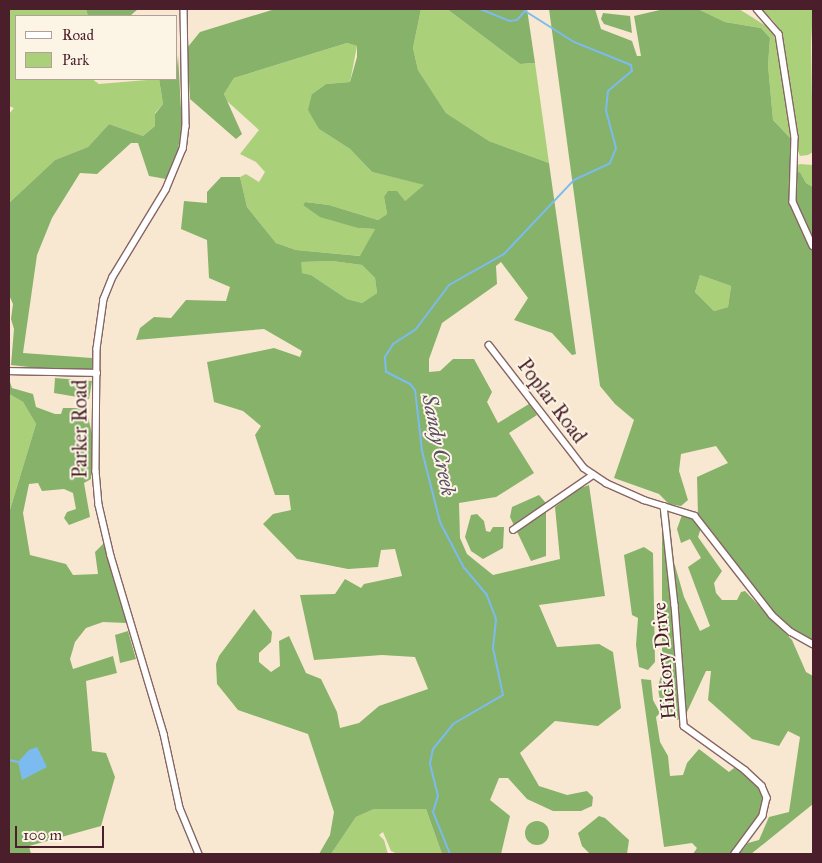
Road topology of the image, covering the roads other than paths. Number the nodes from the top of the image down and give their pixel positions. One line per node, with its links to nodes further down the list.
1 (184, 9): 6 (street, Parker Road)
2 (757, 9): 3 (street)
3 (813, 246)
4 (489, 346): 7 (street, Poplar Road)
5 (9, 371): 6 (street)
6 (97, 373): 11 (street, Parker Road)
7 (592, 475): 8 (street); 9 (street)
8 (664, 506): 10 (street); 12 (street, Hickory Drive)
9 (513, 530)
10 (813, 644)
11 (199, 854)
12 (735, 854)

